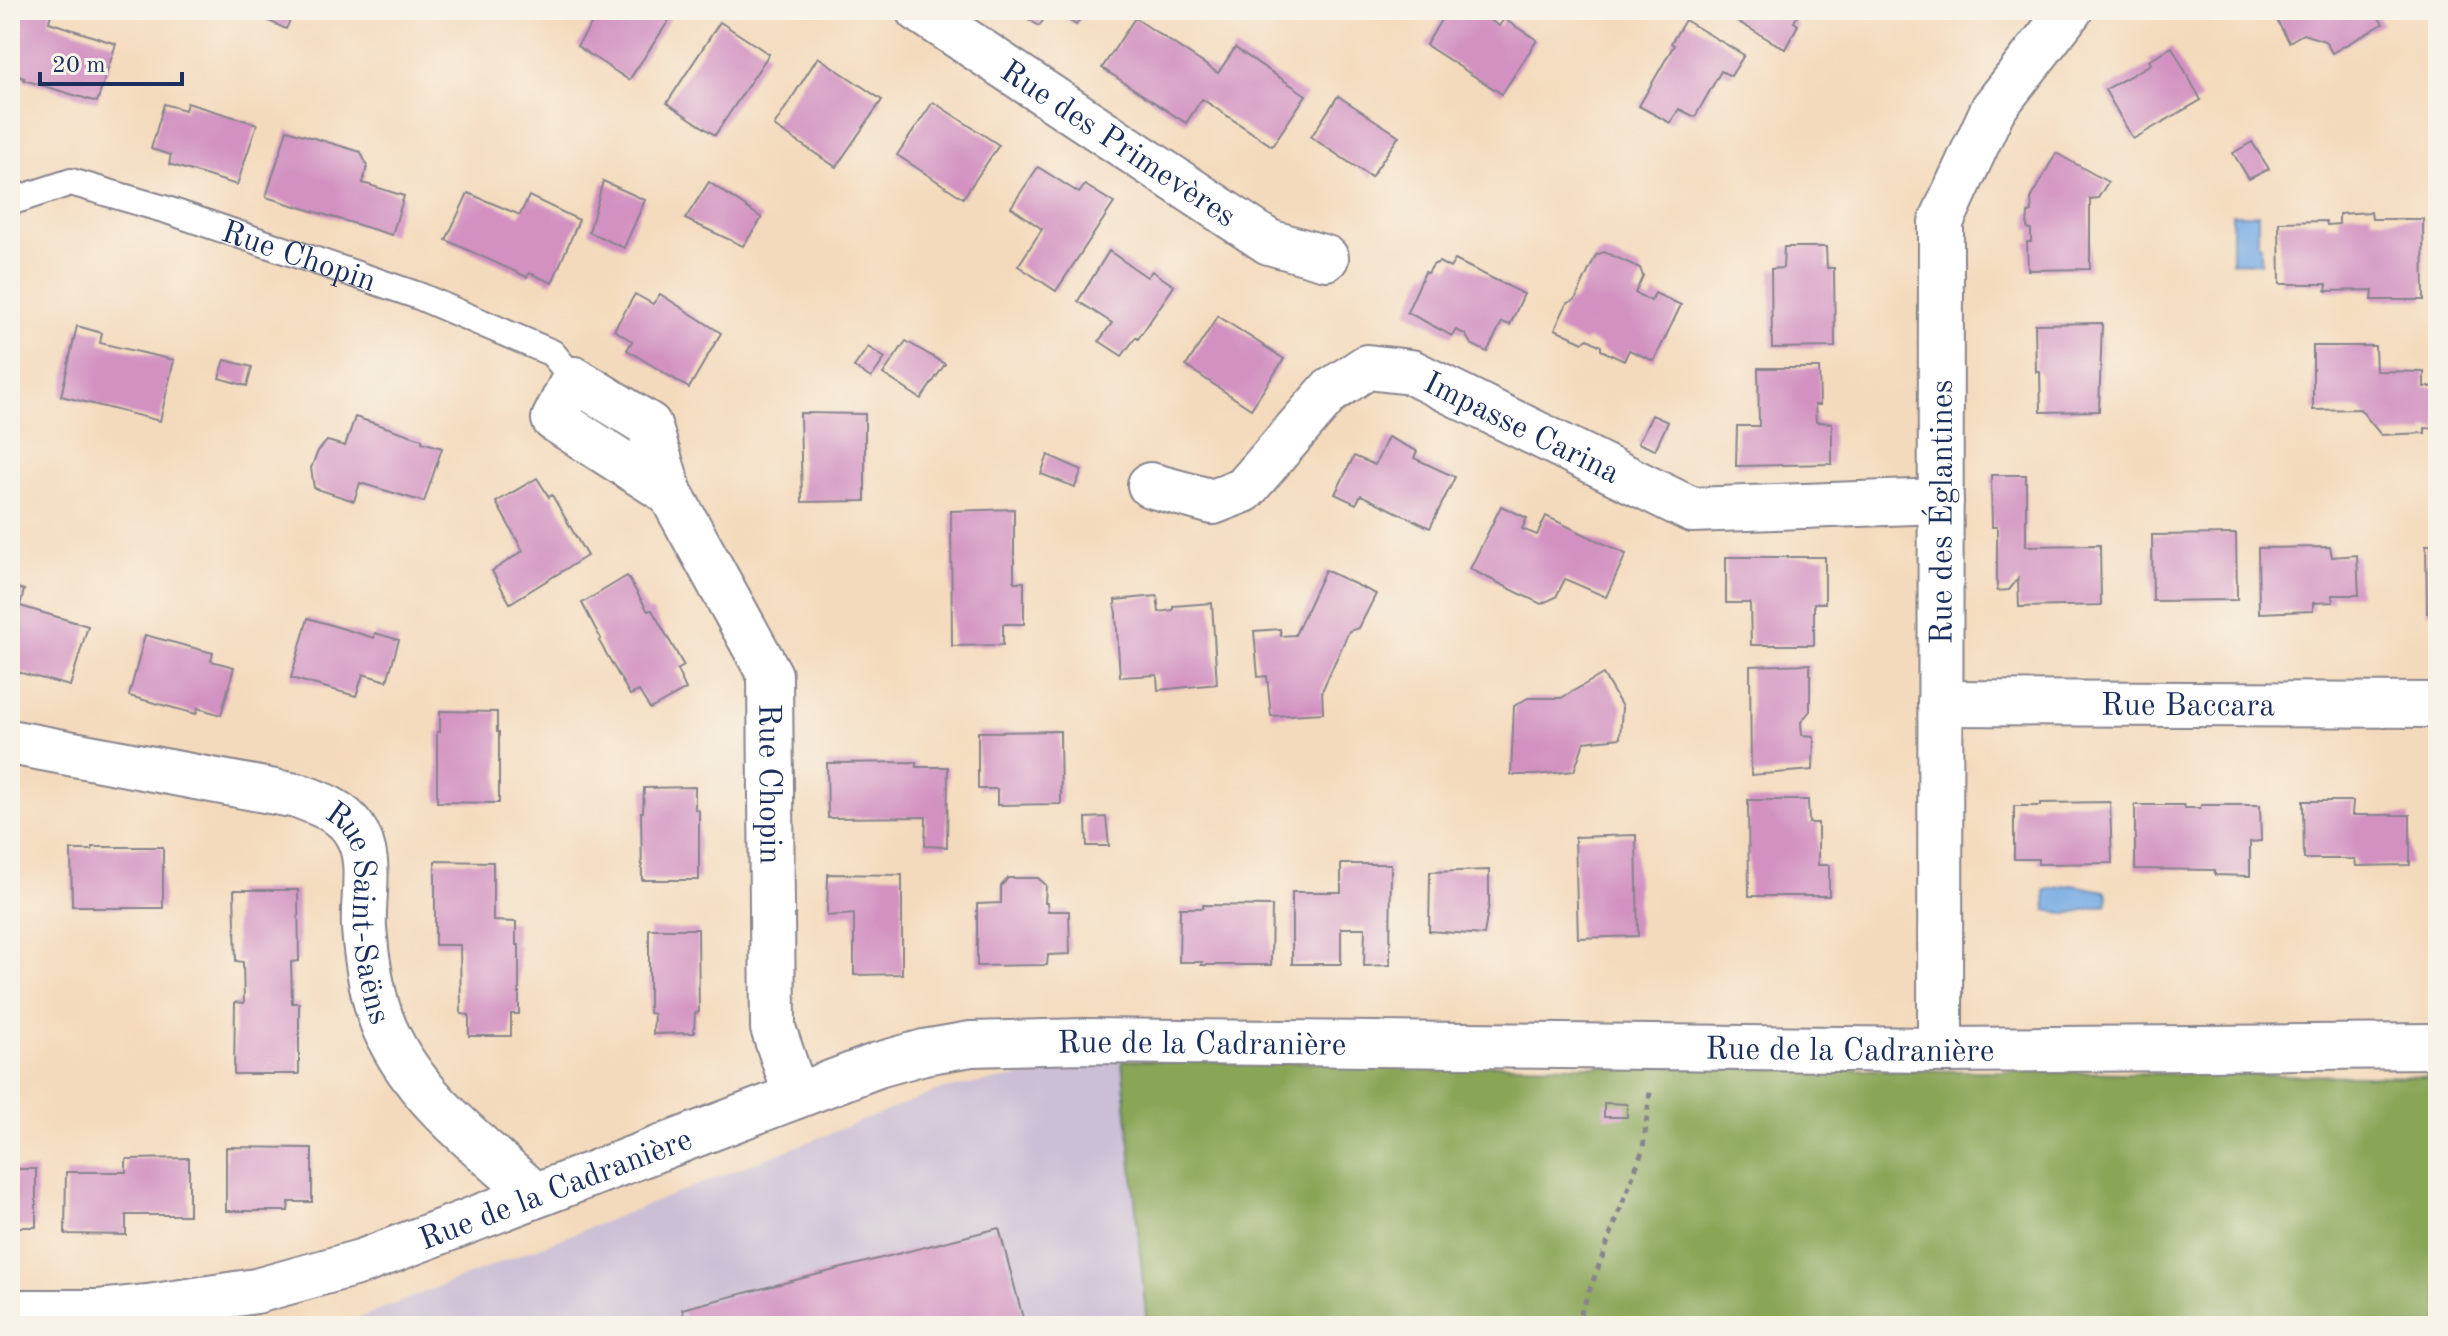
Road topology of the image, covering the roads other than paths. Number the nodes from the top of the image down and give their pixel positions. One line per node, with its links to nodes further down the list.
1 (919, 10): 4 (street, Rue des Primevères)
2 (2070, 10): 7 (street, Rue des Églantines)
3 (10, 202): 5 (lane, Rue Chopin)
4 (1326, 258)
5 (574, 379): 13 (street, Rue Chopin)
6 (1150, 485): 7 (street, Impasse Carina)
7 (1941, 501): 8 (street, Rue des Églantines)
8 (1940, 703): 9 (street, Rue Baccara); 12 (street, Rue des Églantines)
9 (2438, 705)
10 (10, 742): 14 (street, Rue Saint-Saëns)
11 (2438, 1046): 12 (street, Rue de la Cadranière)
12 (1940, 1050): 13 (street, Rue de la Cadranière)
13 (796, 1096): 14 (street, Rue de la Cadranière)
14 (535, 1195): 15 (street, Rue de la Cadranière)
15 (10, 1312)

